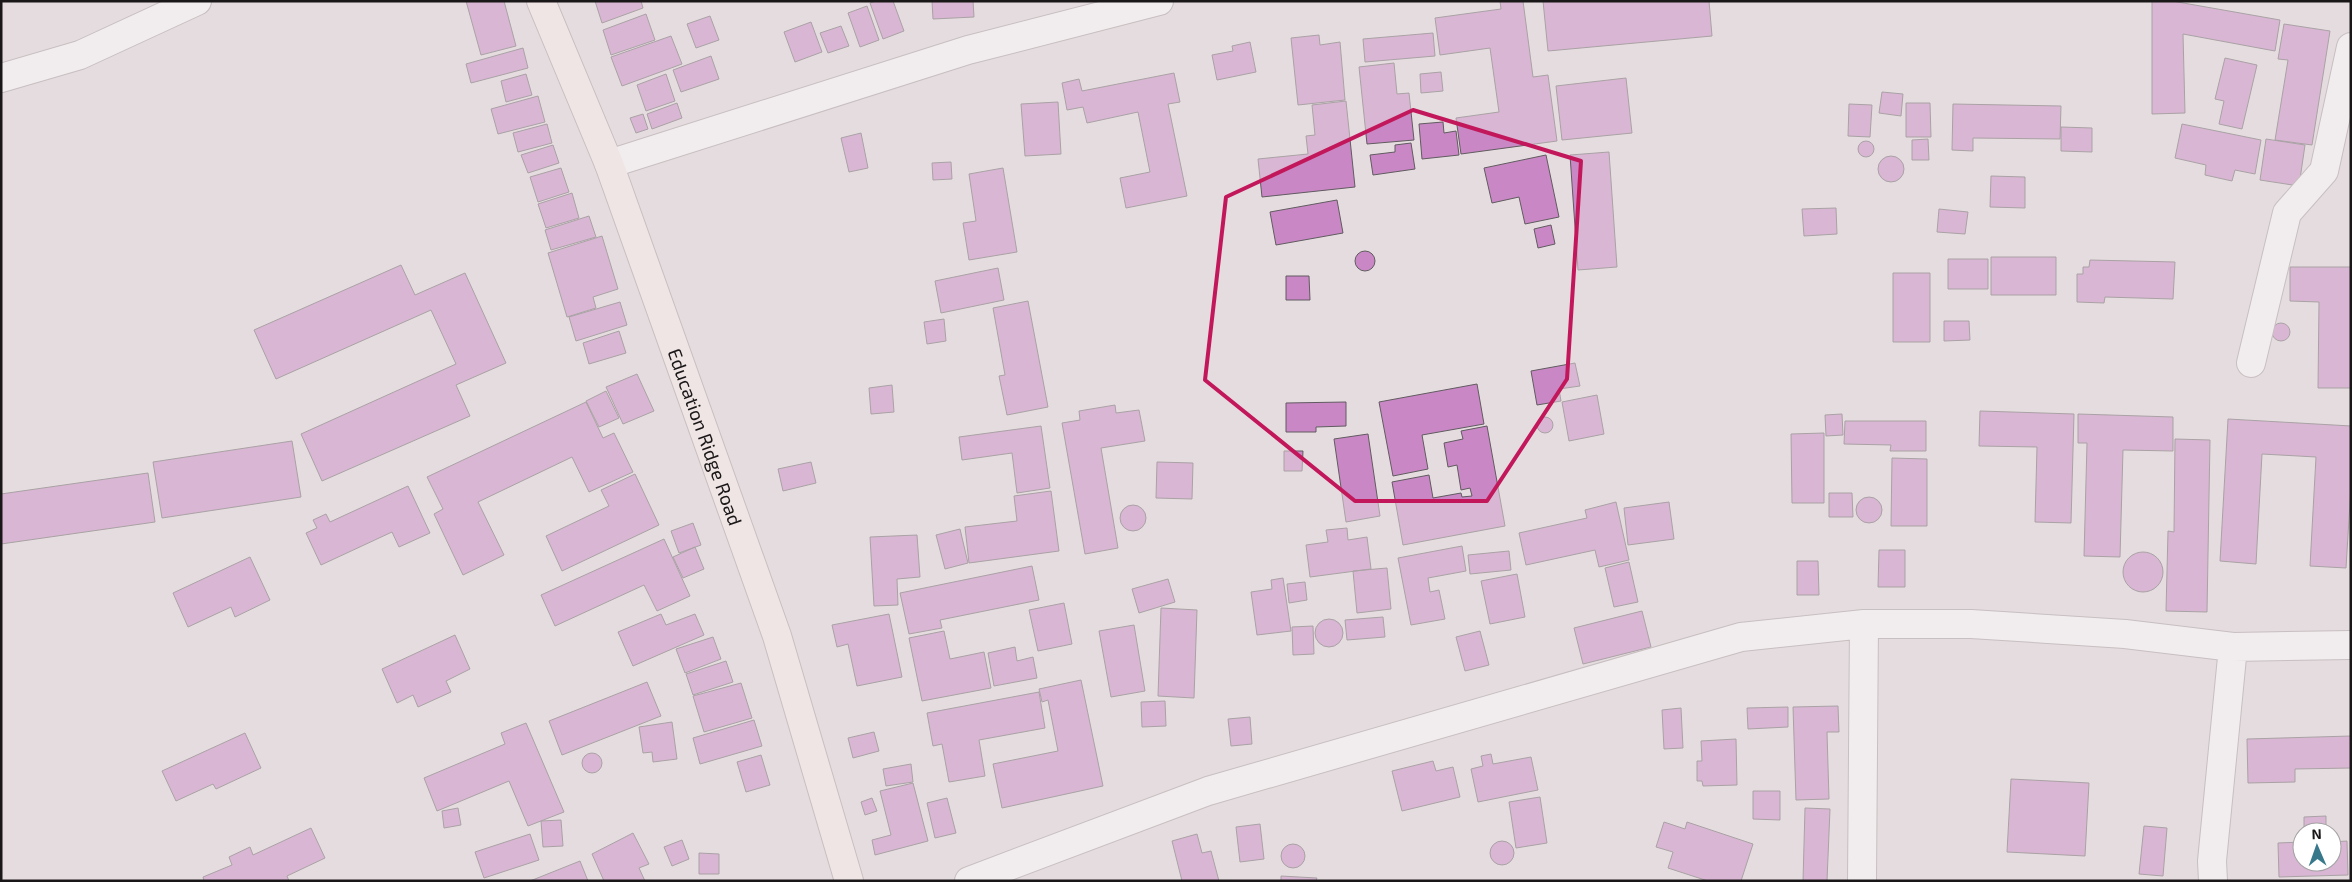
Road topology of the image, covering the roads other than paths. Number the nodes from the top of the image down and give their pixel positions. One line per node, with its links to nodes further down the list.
1 (197, 1): 5 (street)
2 (541, 1): 6 (main road, Education Ridge Road)
3 (1159, 1): 6 (street)
4 (2351, 47): 7 (street)
5 (1, 78)
6 (609, 164): 11 (main road, Education Ridge Road)
7 (2251, 363)
8 (1864, 624): 10 (street); 12 (street); 13 (street)
9 (2351, 645): 10 (street)
10 (2233, 647): 14 (street)
11 (849, 881)
12 (970, 881)
13 (1862, 881)
14 (2213, 881)

